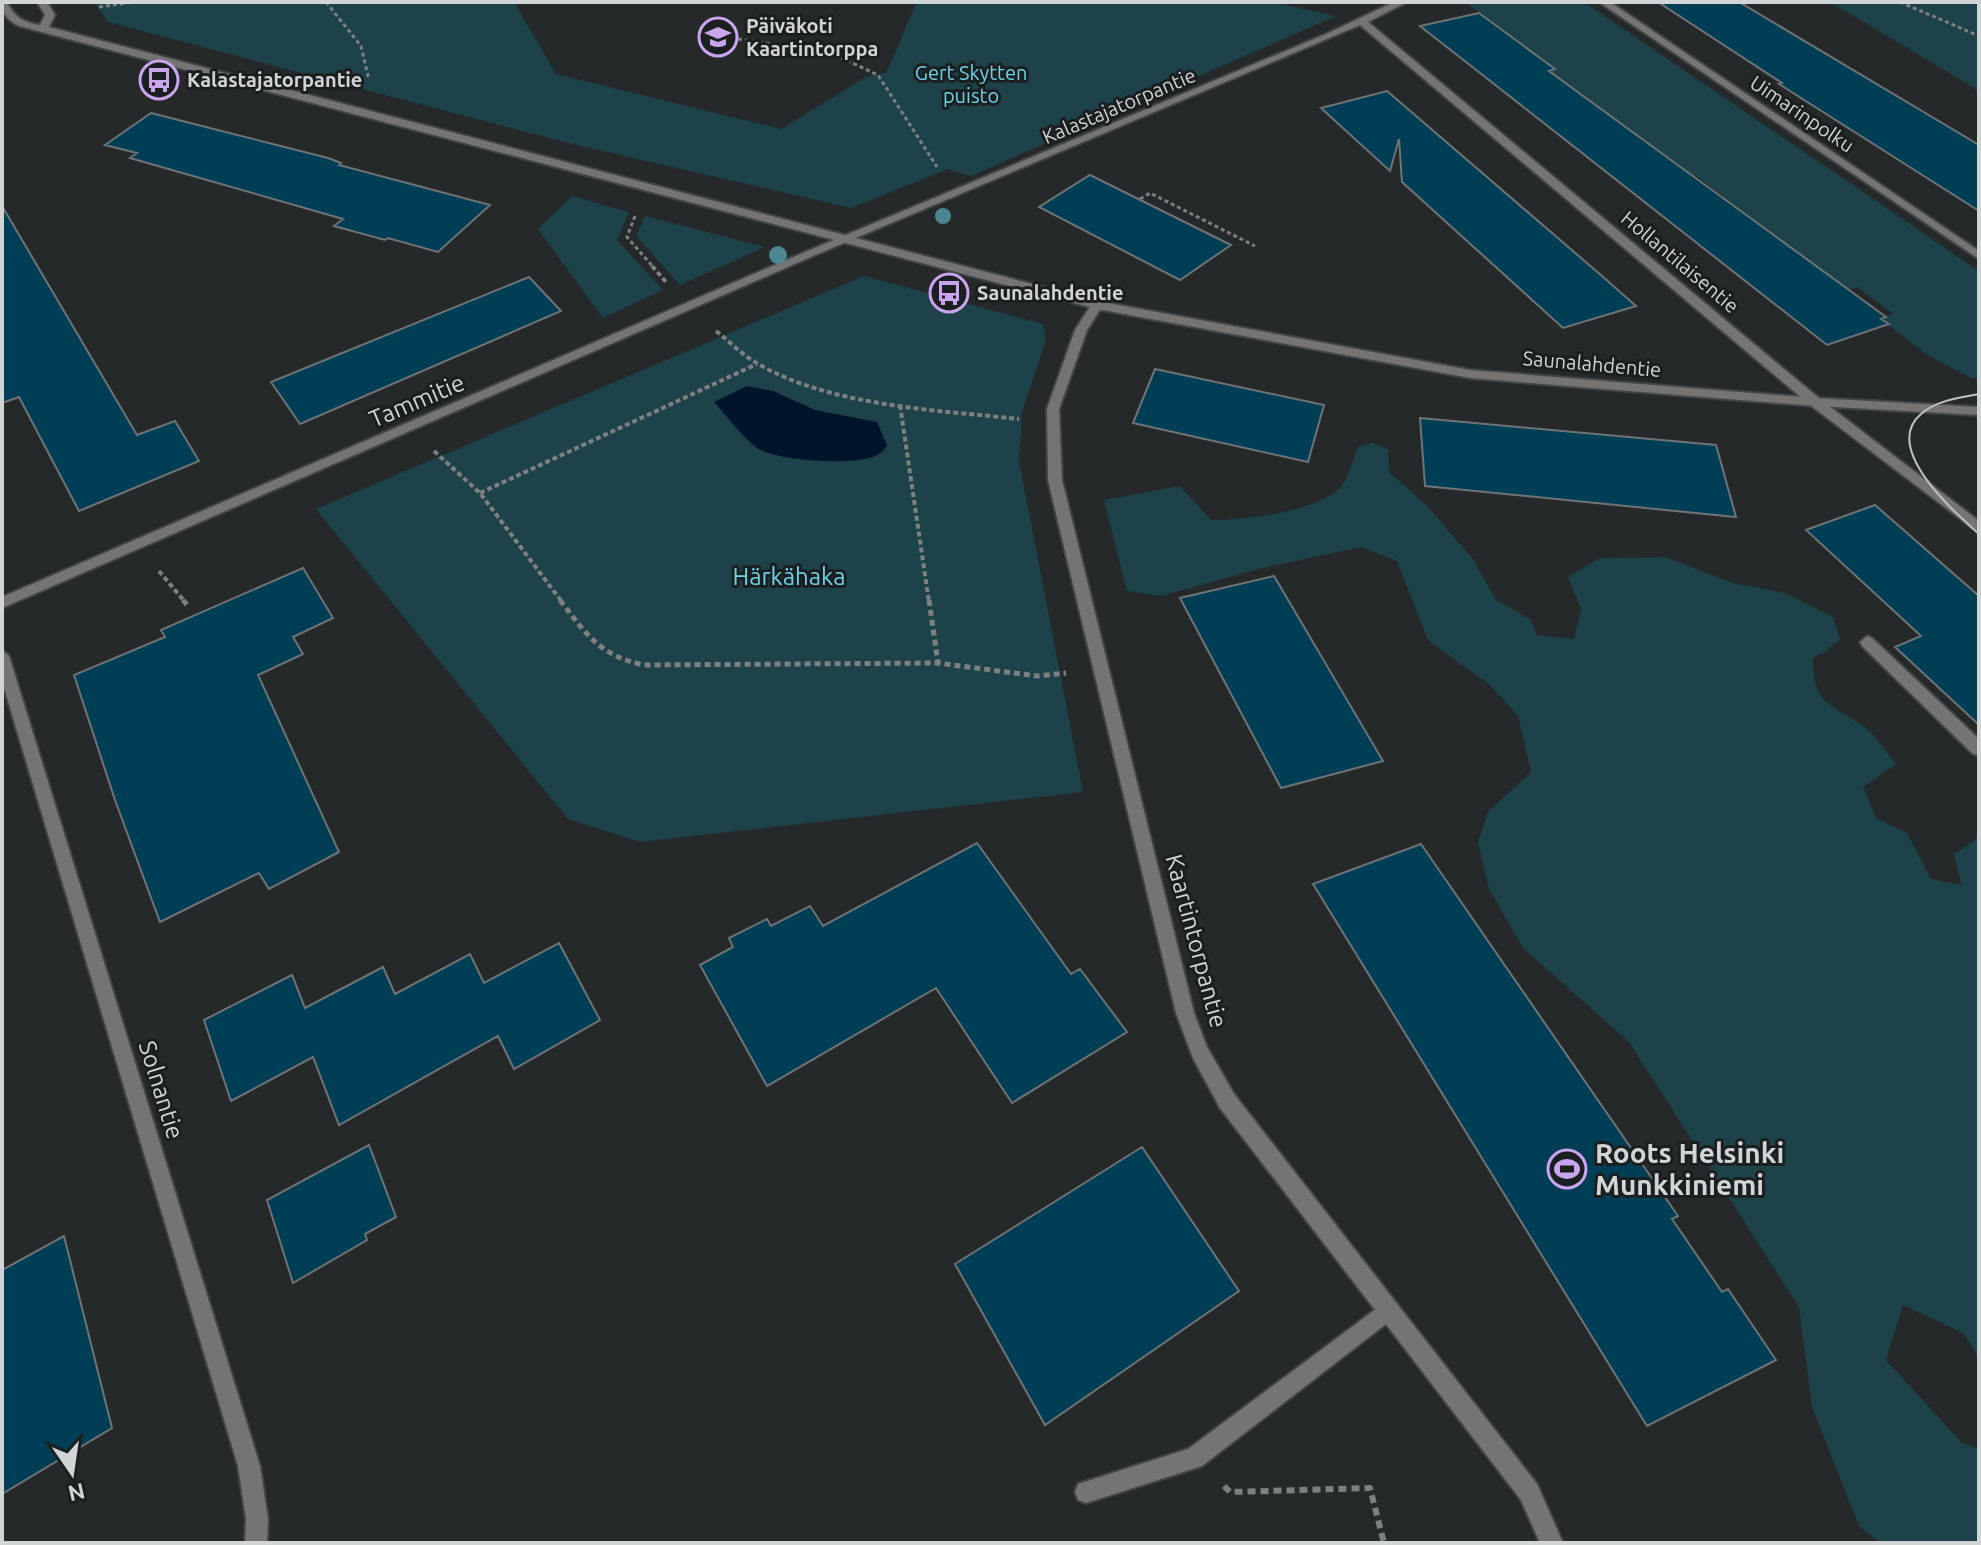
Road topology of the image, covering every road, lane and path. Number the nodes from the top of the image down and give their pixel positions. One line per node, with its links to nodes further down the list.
1 (2, 2): 10 (street, Saunalahdentie)
2 (42, 2): 10 (street)
3 (134, 2): 8 (path)
4 (326, 2): 13 (path)
5 (1402, 2): 9 (street, Kalastajatorpantie)
6 (1604, 2): 19 (street, Uimarinpolku)
7 (1900, 2): 12 (path)
8 (97, 8)
9 (1360, 20): 14 (street, Kalastajatorpantie); 23 (street, Hollantilaisentie)
10 (43, 28): 13 (street, Saunalahdentie)
11 (717, 36): 14 (path)
12 (1979, 36)
13 (365, 112): 17 (street, Saunalahdentie)
14 (945, 199): 17 (street, Kalastajatorpantie)
15 (1140, 199): 18 (path)
16 (638, 208): 21 (path)
17 (848, 238): 20 (street, Saunalahdentie); 21 (street, Tammitie)
18 (1255, 246)
19 (1979, 256)
20 (1097, 305): 23 (street, Saunalahdentie); 26 (street, Kaartintorpantie)
21 (689, 308): 22 (path); 31 (street, Tammitie)
22 (757, 364): 24 (path); 28 (path)
23 (1815, 402): 25 (street, Saunalahdentie); 29 (street, Hollantilaisentie)
24 (900, 405): 26 (path); 35 (path)
25 (1979, 411)
26 (1052, 422): 38 (street, Kaartintorpantie)
27 (425, 443): 28 (path)
28 (480, 493): 35 (path)
29 (1979, 528)
30 (158, 570): 32 (path)
31 (2, 603)
32 (188, 606)
33 (1867, 642): 37 (street)
34 (2, 656): 41 (street, Solnantie)
35 (938, 663): 36 (path)
36 (1071, 673)
37 (1979, 749)
38 (1388, 1310): 39 (street); 43 (street, Kaartintorpantie)
39 (1194, 1458): 40 (street); 42 (path)
40 (1086, 1492)
41 (256, 1543)
42 (1384, 1543)
43 (1552, 1543)

